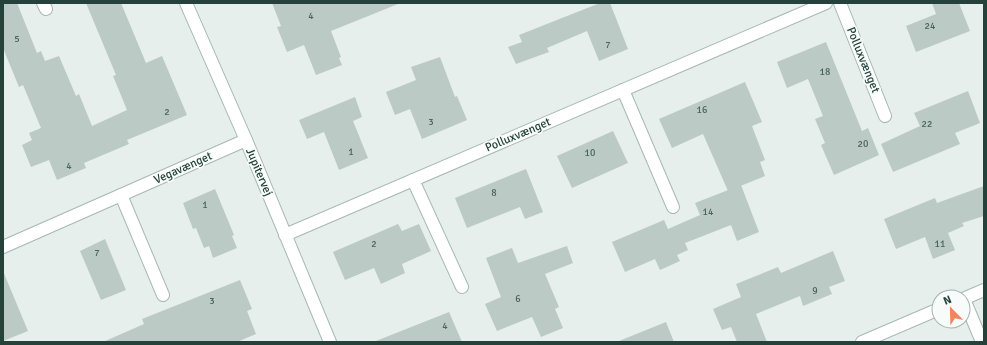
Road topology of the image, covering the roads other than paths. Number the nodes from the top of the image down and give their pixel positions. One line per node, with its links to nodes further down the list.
1 (186, 3): 6 (street, Jupitervej)
2 (826, 3): 4 (street, Polluxvænget)
3 (840, 3): 5 (street, Polluxvænget)
4 (623, 90): 7 (street, Polluxvænget); 9 (street)
5 (886, 116)
6 (246, 140): 8 (street, Vegavænget); 10 (street, Jupitervej)
7 (413, 180): 10 (street, Polluxvænget); 12 (street)
8 (121, 195): 11 (street, Vegavænget); 14 (street)
9 (673, 207)
10 (285, 235): 18 (street, Jupitervej)
11 (3, 247)
12 (462, 287)
13 (984, 290): 15 (street)
14 (164, 295)
15 (971, 296)
16 (931, 312): 19 (street)
17 (971, 317): 20 (street)
18 (330, 342)
19 (862, 342)
20 (982, 342)

